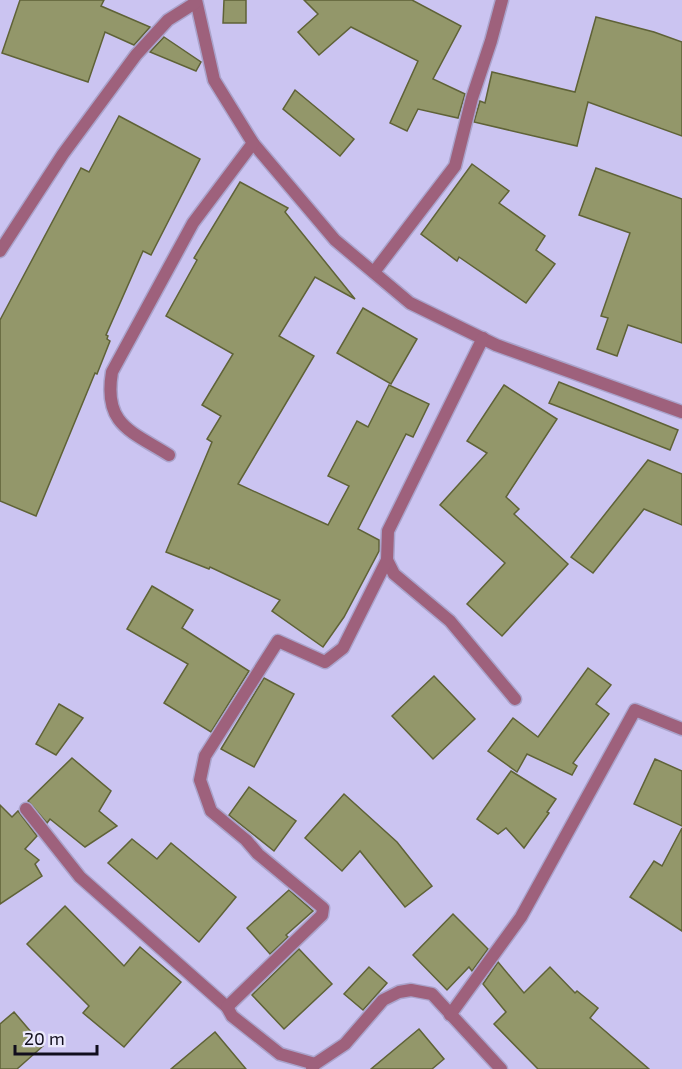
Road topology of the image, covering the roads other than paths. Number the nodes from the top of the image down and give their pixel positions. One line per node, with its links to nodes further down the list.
1 (502, 0): 5 (street)
2 (196, 2): 3 (street); 4 (street)
3 (254, 143): 5 (street); 8 (street)
4 (0, 251)
5 (374, 272): 6 (street)
6 (483, 338): 7 (street); 9 (street)
7 (682, 412)
8 (169, 455)
9 (387, 560): 10 (street); 13 (street)
10 (515, 699)
11 (682, 729): 14 (street)
12 (26, 809): 13 (street)
13 (227, 1007): 15 (street)
14 (450, 1015): 15 (street); 16 (street)
15 (314, 1067)
16 (501, 1069)

